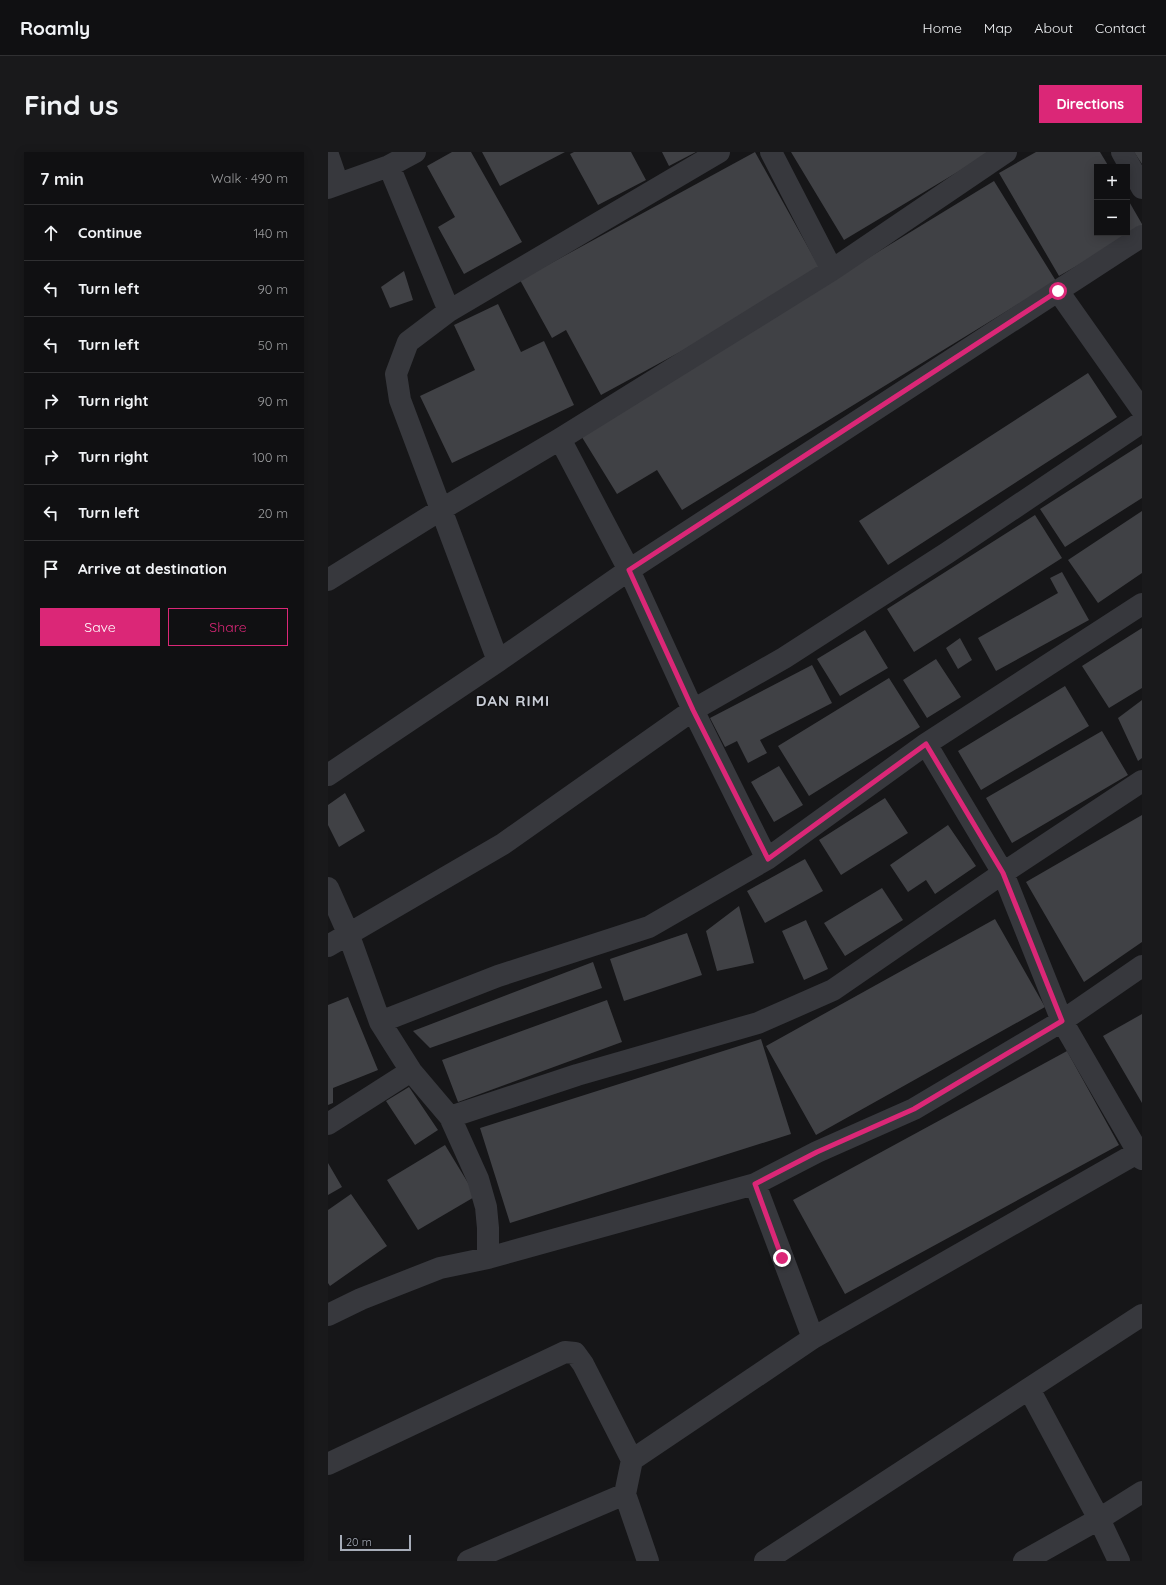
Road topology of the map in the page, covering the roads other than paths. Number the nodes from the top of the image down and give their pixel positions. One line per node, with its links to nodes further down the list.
1 (415, 152): 7 (street)
2 (719, 152): 13 (street)
3 (771, 152): 11 (street)
4 (1006, 152): 11 (street)
5 (1122, 152): 9 (street)
6 (328, 155): 8 (street)
7 (389, 166): 8 (street); 13 (street)
8 (333, 186)
9 (1142, 188)
10 (1142, 236): 12 (street)
11 (832, 270): 16 (street)
12 (1058, 291): 14 (street); 18 (street)
13 (449, 311): 17 (street)
14 (1142, 410)
15 (1142, 422): 22 (street)
16 (560, 439): 17 (street); 18 (street)
17 (442, 509): 19 (street); 21 (street)
18 (629, 570): 21 (street); 22 (street)
19 (328, 580)
20 (1142, 604): 23 (street)
21 (498, 661): 24 (street)
22 (693, 710): 26 (street); 29 (street)
23 (926, 744): 26 (street); 27 (street)
24 (328, 775)
25 (1142, 781): 27 (street)
26 (768, 859): 33 (street)
27 (1003, 873): 32 (street); 35 (street)
28 (328, 888): 29 (street)
29 (348, 933): 30 (street); 33 (street)
30 (328, 946)
31 (1142, 966): 32 (street)
32 (1062, 1021): 37 (street); 38 (street)
33 (380, 1022): 34 (street)
34 (411, 1070): 35 (street); 36 (street)
35 (450, 1117): 39 (street)
36 (328, 1124)
37 (1141, 1154): 42 (street)
38 (755, 1184): 39 (street); 42 (street)
39 (488, 1258): 40 (street)
40 (328, 1315)
41 (1142, 1315): 43 (street)
42 (813, 1338): 44 (street)
43 (1029, 1389): 48 (street); 51 (street)
44 (632, 1460): 45 (street); 47 (street)
45 (328, 1464)
46 (1142, 1492): 48 (street)
47 (625, 1494): 49 (street); 50 (street)
48 (1099, 1519): 52 (street); 53 (street)
49 (468, 1561)
50 (648, 1561)
51 (765, 1561)
52 (1024, 1561)
53 (1120, 1561)

